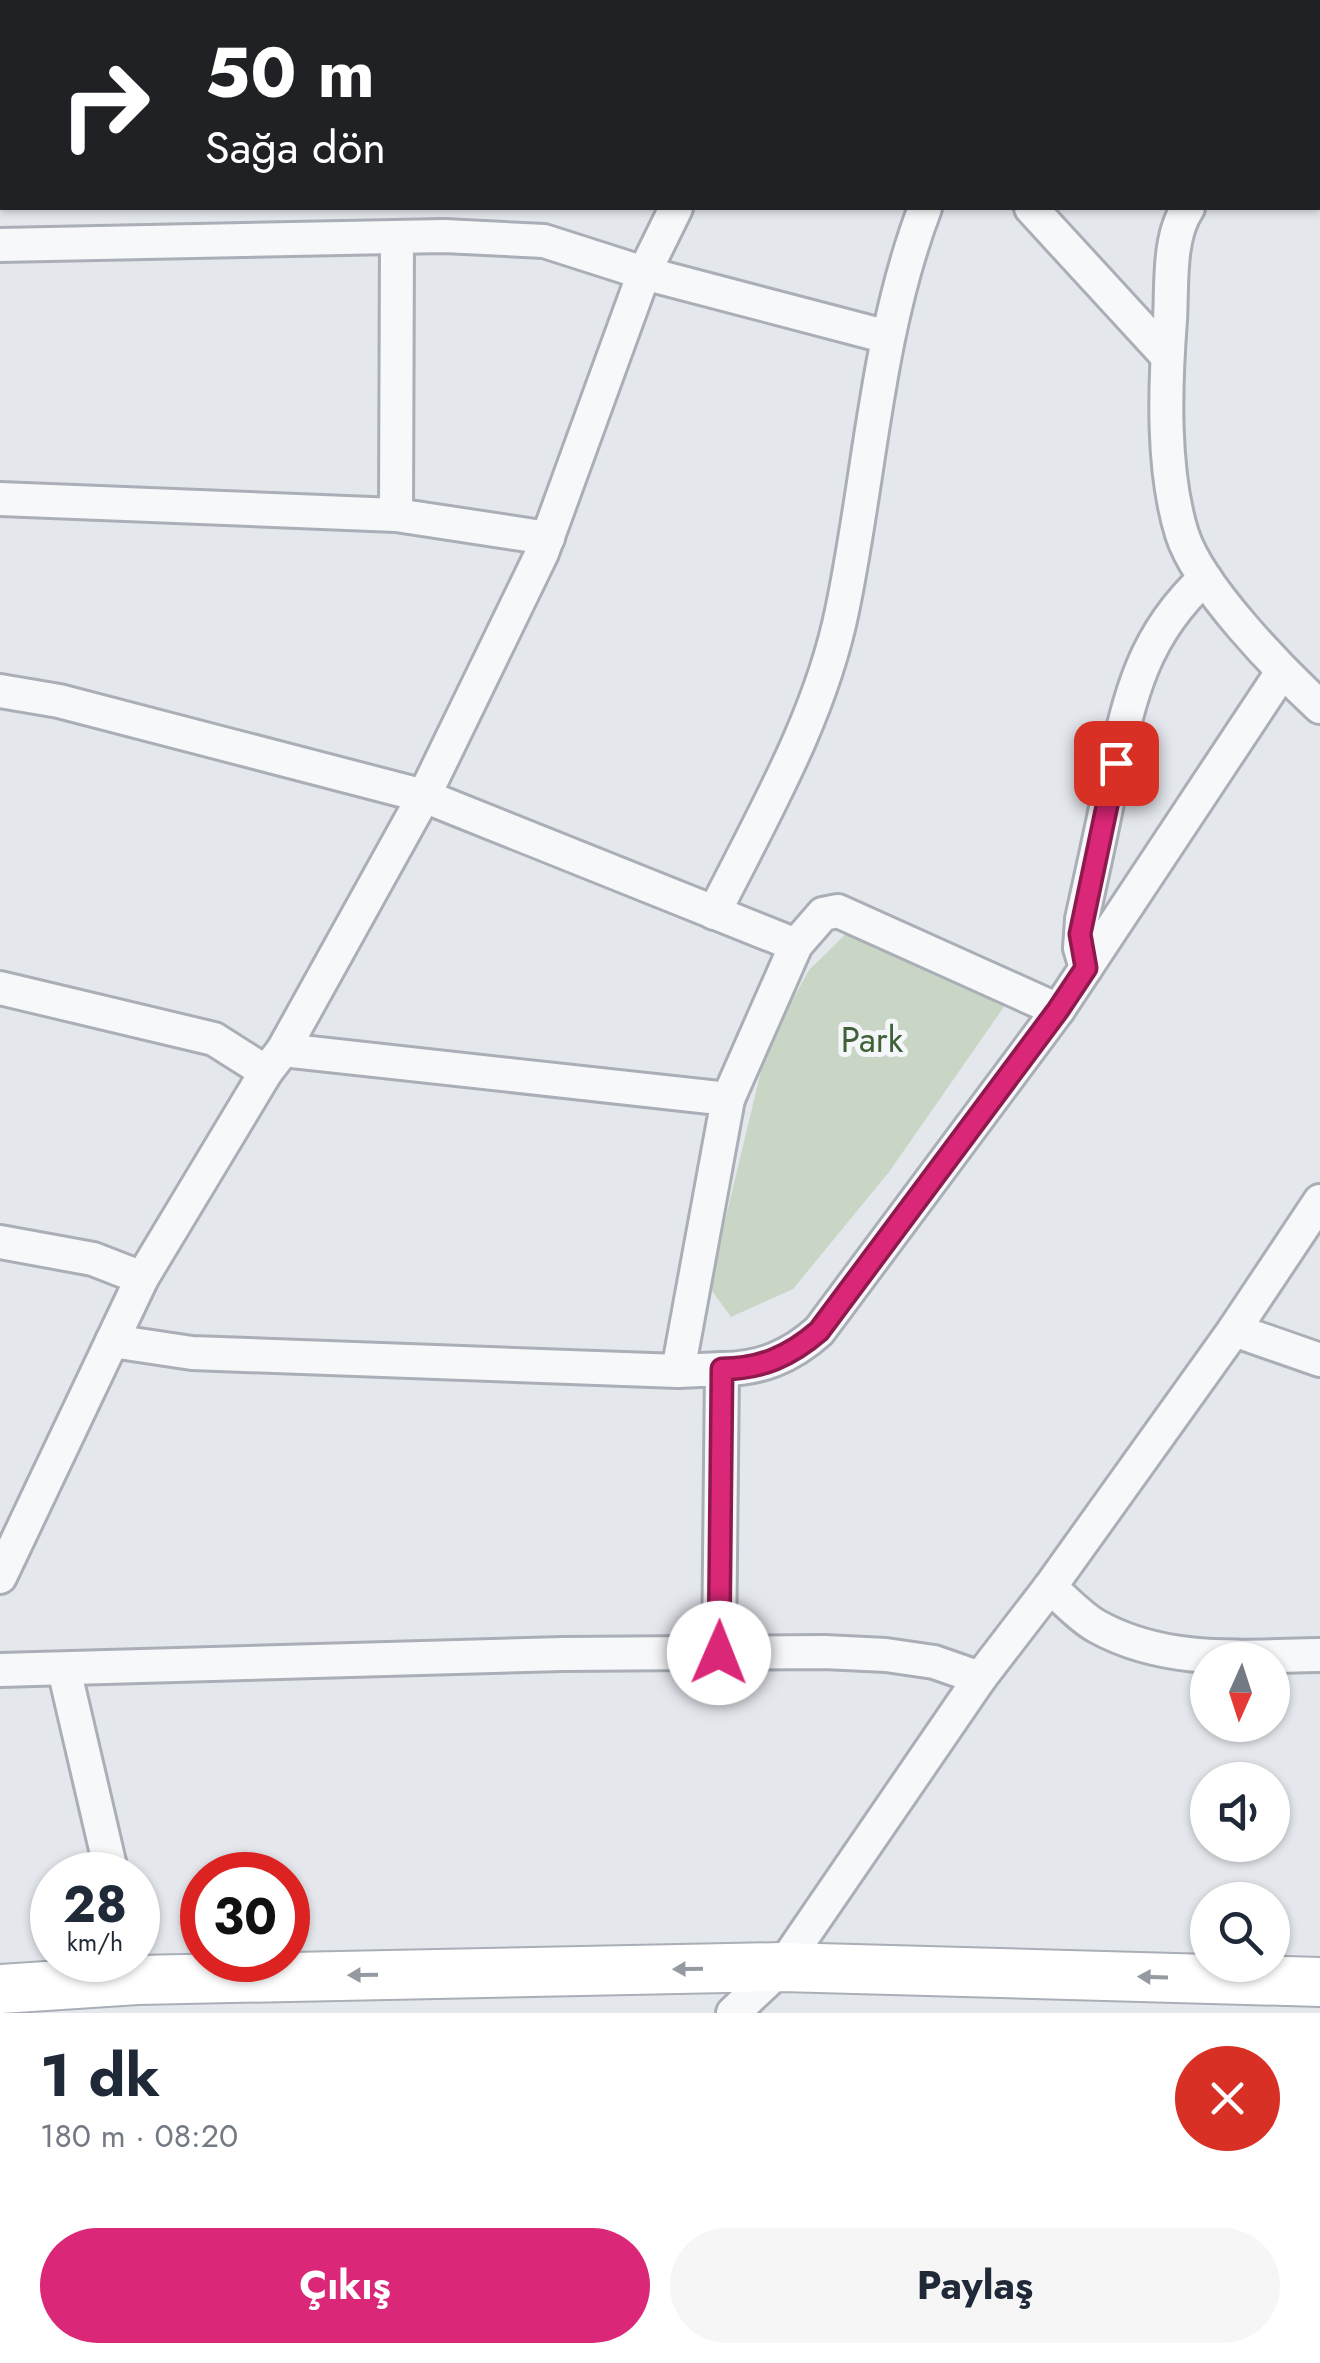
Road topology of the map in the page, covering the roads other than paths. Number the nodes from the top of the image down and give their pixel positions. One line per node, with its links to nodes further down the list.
1 (675, 210): 7 (street)
2 (924, 210): 8 (street)
3 (1033, 210): 9 (street)
4 (1187, 210): 9 (street)
5 (397, 237): 6 (street); 7 (street); 11 (street)
6 (0, 244)
7 (644, 273): 8 (street); 12 (street)
8 (888, 338): 18 (street)
9 (1167, 356): 13 (street)
10 (0, 499): 11 (street)
11 (396, 515): 12 (street)
12 (548, 538): 17 (street)
13 (1205, 578): 14 (street); 20 (street)
14 (1282, 672): 16 (street); 20 (street)
15 (0, 691): 17 (street)
16 (1320, 707)
17 (424, 796): 18 (street); 23 (street)
18 (714, 912): 19 (street)
19 (796, 945): 22 (street); 24 (street)
20 (1086, 968): 22 (street)
21 (0, 988): 23 (street)
22 (1058, 1010): 31 (street)
23 (275, 1061): 24 (street); 27 (street)
24 (728, 1099): 32 (street)
25 (1320, 1201): 28 (street)
26 (0, 1242): 27 (street)
27 (142, 1278): 29 (street)
28 (1234, 1330): 30 (street); 34 (street)
29 (112, 1342): 32 (street); 33 (street)
30 (1320, 1360)
31 (722, 1369): 32 (street); 35 (street)
32 (678, 1371)
33 (0, 1577)
34 (1050, 1587): 36 (street); 39 (street)
35 (719, 1653): 37 (street); 39 (street)
36 (1320, 1655)
37 (64, 1669): 38 (street); 40 (street)
38 (0, 1670)
39 (980, 1678): 41 (street)
40 (107, 1852)
41 (782, 1966): 42 (main road, one-way to 42); 44 (main road, one-way to 41); 46 (street)
42 (160, 1970)
43 (45, 1982): 45 (main road)
44 (1320, 1982)
45 (0, 1988)
46 (733, 2013)

